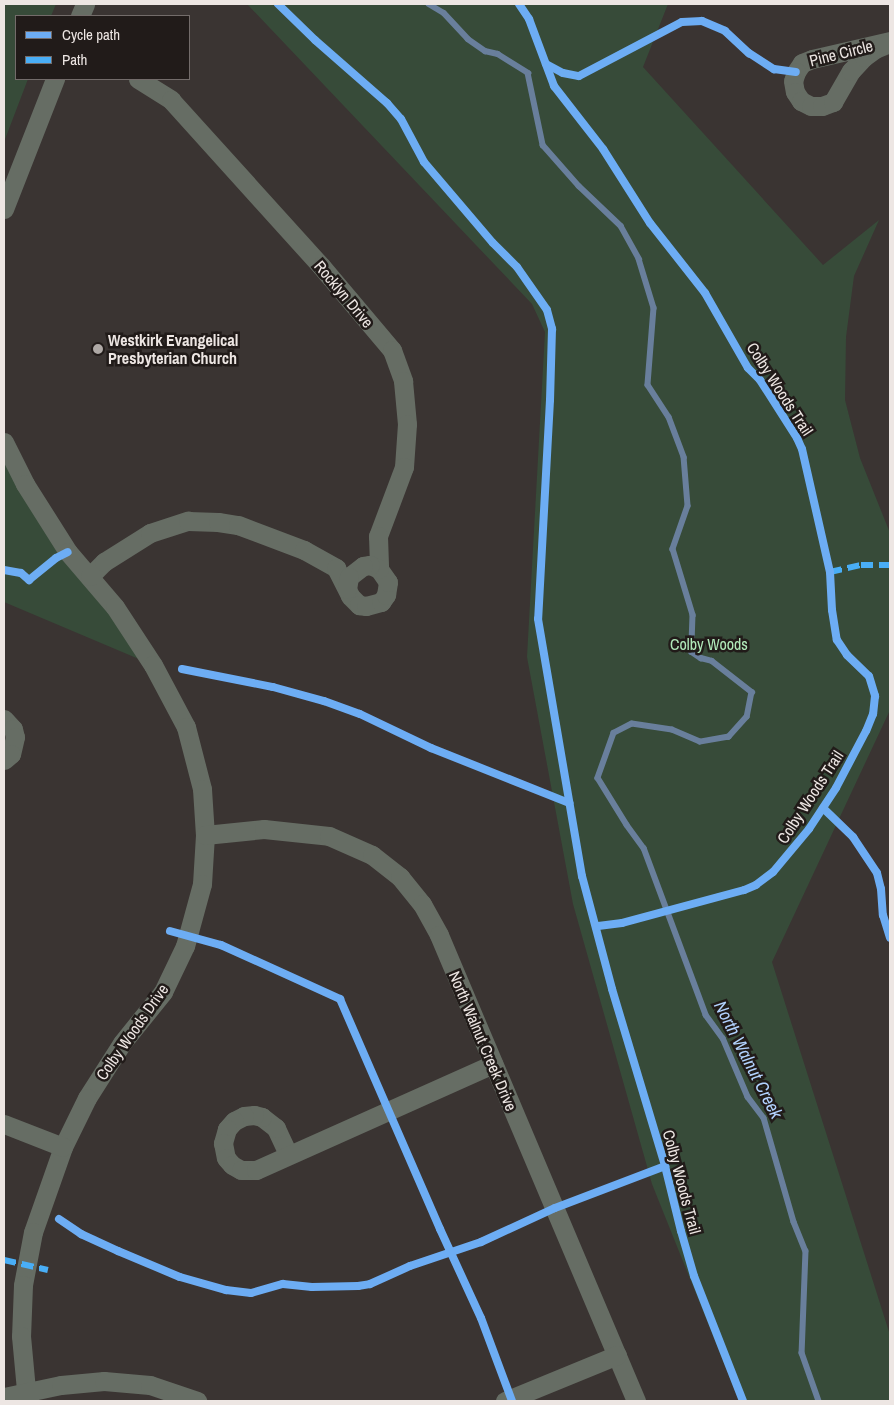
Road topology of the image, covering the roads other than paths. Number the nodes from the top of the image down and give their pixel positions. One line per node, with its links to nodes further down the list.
1 (890, 42): 1 (street, Pine Circle)
2 (55, 80): 4 (street)
3 (140, 80): 6 (street, Rocklyn Drive)
4 (4, 209)
5 (4, 442): 7 (street, Colby Woods Drive)
6 (379, 569): 8 (street); 8 (street, Rocklyn Drive)
7 (90, 576): 8 (street); 11 (street, Colby Woods Drive)
8 (347, 589)
9 (4, 719): 10 (street)
10 (4, 760)
11 (205, 835): 12 (street, North Walnut Creek Drive); 14 (street, Colby Woods Drive)
12 (493, 1064): 15 (street); 16 (street, North Walnut Creek Drive)
13 (4, 1124): 14 (street)
14 (63, 1147): 18 (street, Colby Woods Drive)
15 (288, 1154)
16 (617, 1355): 20 (street); 21 (street, North Walnut Creek Drive)
17 (4, 1397): 18 (street)
18 (26, 1397): 19 (street)
19 (197, 1401)
20 (505, 1401)
21 (636, 1401)

